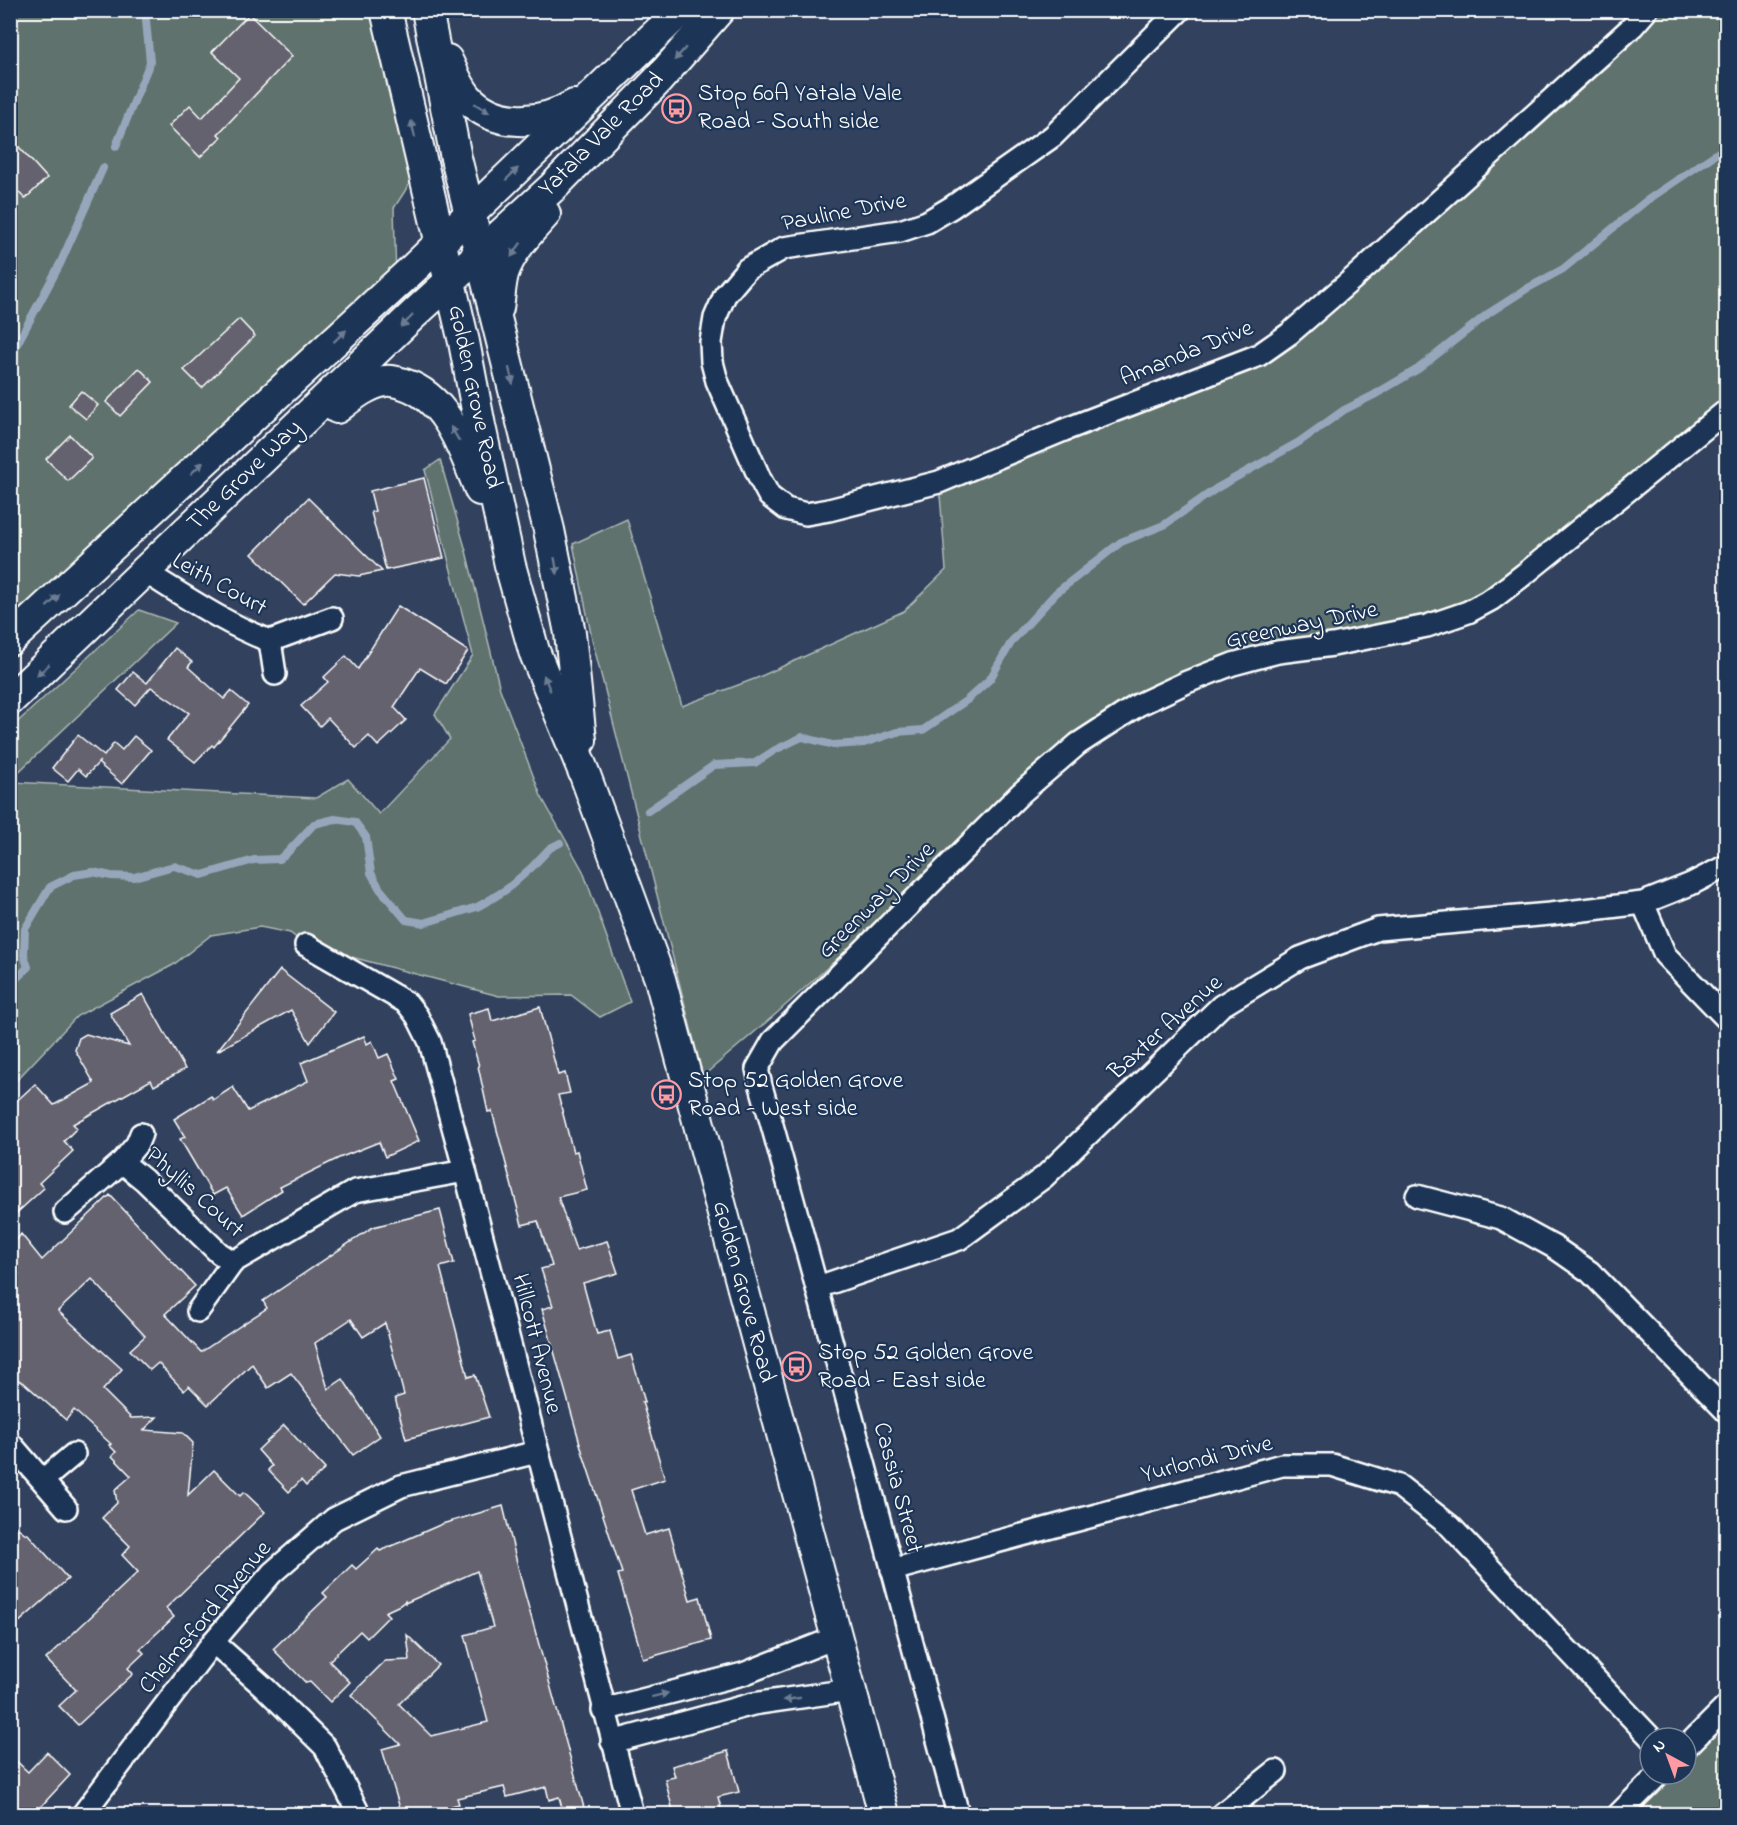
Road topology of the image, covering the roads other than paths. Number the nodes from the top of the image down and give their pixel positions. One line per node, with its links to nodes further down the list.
1 (386, 10): 10 (main road, Golden Grove Road, one-way to 1)
2 (681, 10): 7 (main road, Yatala Vale Road)
3 (719, 10): 8 (main road, Yatala Vale Road, one-way to 8)
4 (1180, 10): 15 (street, Pauline Drive)
5 (1647, 10): 15 (street, Amanda Drive)
6 (429, 18): 7 (main road, one-way to 7); 9 (main road, Golden Grove Road)
7 (597, 91): 9 (main road, Yatala Vale Road, one-way to 7)
8 (602, 137): 11 (main road, Yatala Vale Road); 13 (main road, one-way to 13)
9 (470, 214): 10 (main road, The Grove Way); 11 (main road, Golden Grove Road)
10 (440, 243): 12 (main road, Golden Grove Road); 20 (main road, The Grove Way, one-way to 10)
11 (480, 253): 12 (main road, The Grove Way); 13 (main road, Golden Grove Road)
12 (450, 281): 16 (main road, The Grove Way, one-way to 16); 17 (main road, Golden Grove Road)
13 (497, 319): 24 (main road, Golden Grove Road, one-way to 24)
14 (1726, 411): 29 (street, Greenway Drive)
15 (760, 479)
16 (207, 513): 17 (main road, one-way to 16); 18 (main road, The Grove Way)
17 (510, 565): 24 (main road, Golden Grove Road, one-way to 17)
18 (145, 572): 21 (street, Leith Court); 23 (main road, The Grove Way, one-way to 23)
19 (332, 618): 21 (street, Leith Court)
20 (10, 640)
21 (270, 641): 22 (street, Leith Court)
22 (275, 674)
23 (10, 700)
24 (585, 775): 45 (main road, Golden Grove Road)
25 (1726, 866): 26 (street, Baxter Avenue)
26 (1643, 903): 28 (street); 36 (street, Baxter Avenue)
27 (306, 945): 32 (street, Hillcott Avenue)
28 (1726, 1018)
29 (757, 1069): 36 (street, Cassia Street)
30 (141, 1134): 31 (street, Phyllis Court)
31 (122, 1162): 34 (street, Phyllis Court); 35 (street, Phyllis Court)
32 (465, 1171): 35 (street, Phyllis Court); 40 (street, Hillcott Avenue)
33 (1418, 1196): 38 (street)
34 (65, 1212)
35 (233, 1262): 37 (street, Phyllis Court)
36 (818, 1287): 44 (street, Cassia Street)
37 (198, 1311)
38 (1726, 1411)
39 (10, 1443): 42 (street)
40 (537, 1452): 46 (street, Chelmsford Avenue); 51 (street, Hillcott Avenue)
41 (74, 1454): 42 (street)
42 (43, 1480): 43 (street)
43 (66, 1508)
44 (892, 1570): 52 (street, Yurlondi Drive); 61 (street, Cassia Street)
45 (836, 1638): 47 (street); 48 (main road, Golden Grove Road)
46 (213, 1642): 57 (street, Chelmsford Avenue); 58 (street)
47 (743, 1674): 49 (street); 51 (street, one-way to 47)
48 (850, 1690): 49 (street, one-way to 49); 60 (main road, Golden Grove Road)
49 (753, 1704): 54 (street)
50 (1726, 1707): 53 (street)
51 (603, 1710): 54 (street, Hillcott Avenue)
52 (1641, 1726)
53 (1698, 1735)
54 (612, 1742): 59 (street, Hillcott Avenue)
55 (1276, 1771): 62 (street)
56 (1647, 1786): 63 (street)
57 (83, 1815)
58 (359, 1815)
59 (632, 1815)
60 (884, 1815)
61 (958, 1815)
62 (1222, 1815)
63 (1619, 1815)

